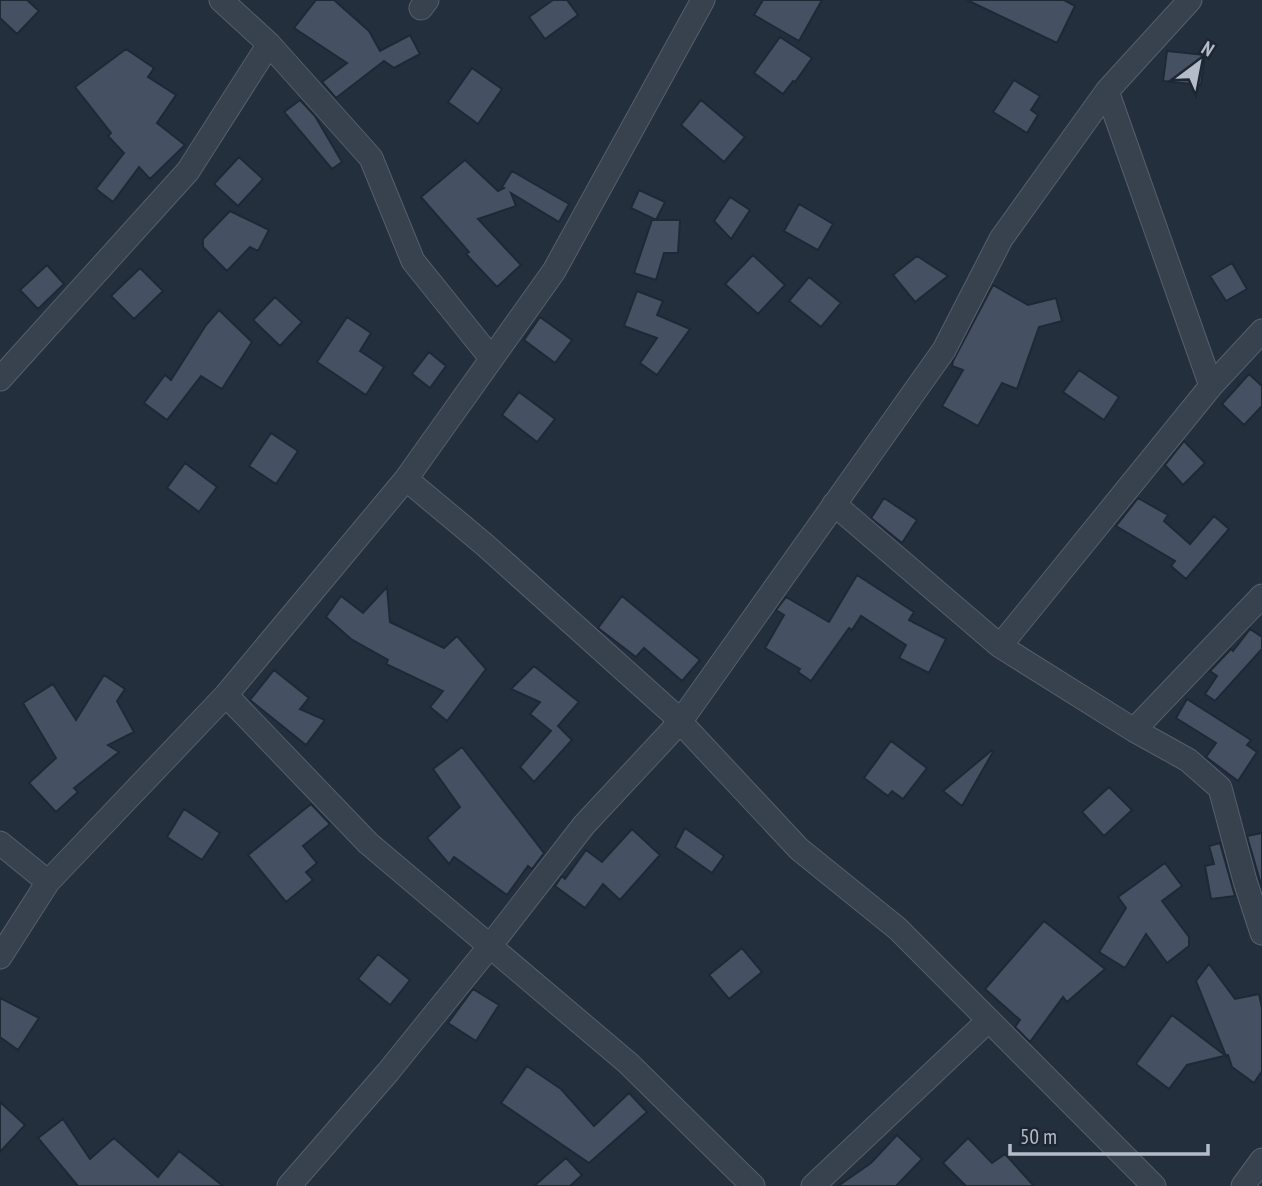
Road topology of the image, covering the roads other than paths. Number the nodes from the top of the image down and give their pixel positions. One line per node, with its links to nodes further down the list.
1 (221, 0): 4 (street)
2 (703, 0): 7 (street)
3 (1190, 0): 5 (street)
4 (269, 44): 7 (street); 8 (street)
5 (1107, 91): 9 (street); 11 (street)
6 (1262, 331): 9 (street)
7 (491, 358): 10 (street)
8 (0, 379)
9 (1211, 386): 13 (street)
10 (406, 479): 14 (street); 15 (street)
11 (834, 504): 13 (street); 15 (street)
12 (1262, 596): 16 (street)
13 (1000, 646): 16 (street)
14 (226, 695): 18 (street); 20 (street)
15 (680, 722): 20 (street); 22 (street)
16 (1134, 730): 19 (street)
17 (0, 843): 18 (street)
18 (48, 882): 21 (street)
19 (1262, 933)
20 (490, 946): 24 (street); 25 (street)
21 (0, 957)
22 (989, 1020): 26 (street); 27 (street)
23 (1262, 1160): 28 (street)
24 (289, 1186)
25 (753, 1186)
26 (813, 1186)
27 (1154, 1186)
28 (1243, 1186)

